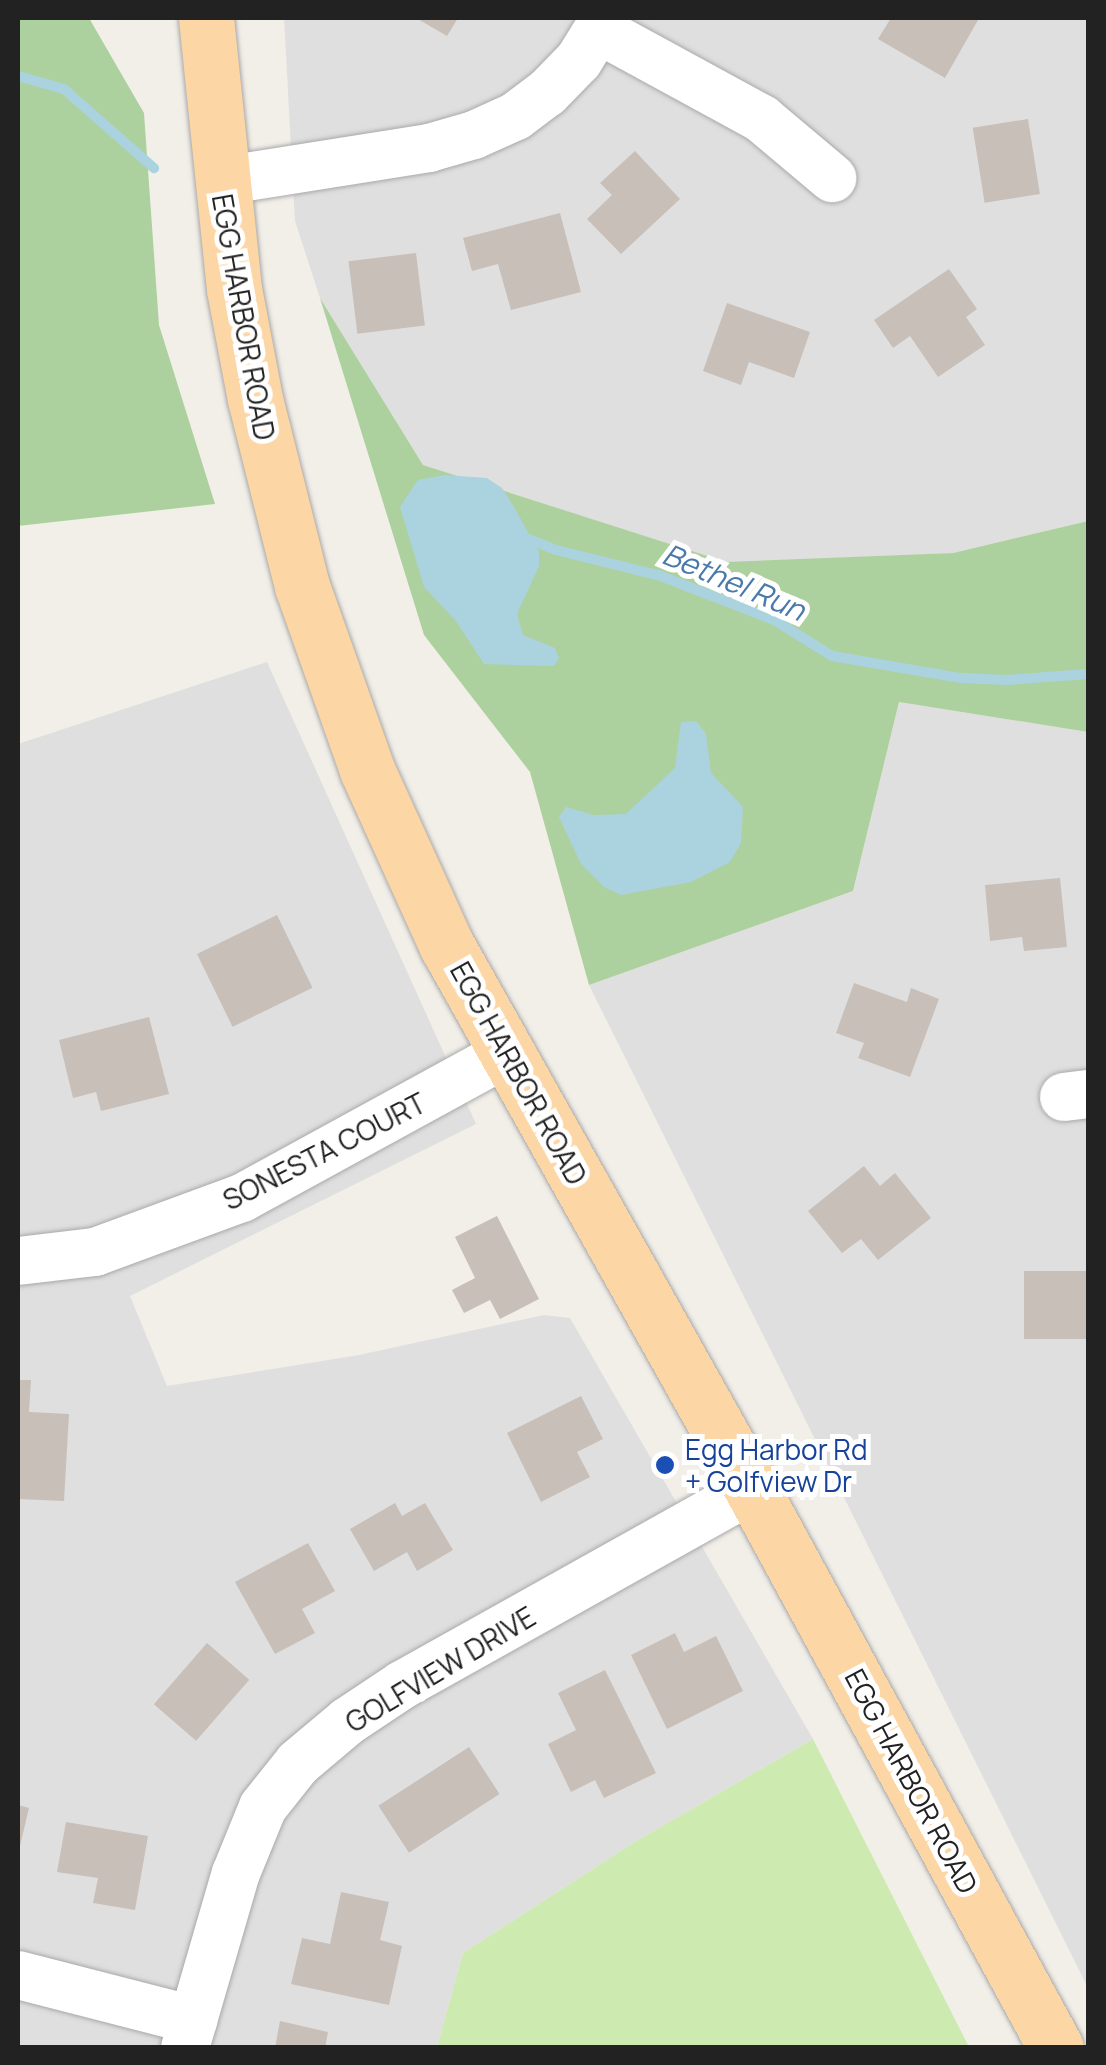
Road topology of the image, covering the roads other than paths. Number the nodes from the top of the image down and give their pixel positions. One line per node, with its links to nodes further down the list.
1 (206, 18): 4 (main road, EGG HARBOR ROAD)
2 (602, 24): 3 (street); 4 (street)
3 (832, 178)
4 (220, 181): 5 (main road, EGG HARBOR ROAD)
5 (507, 1052): 6 (street, SONESTA COURT); 7 (main road, EGG HARBOR ROAD)
6 (18, 1260)
7 (752, 1489): 9 (street, GOLFVIEW DRIVE); 10 (main road, EGG HARBOR ROAD)
8 (18, 1975): 9 (street)
9 (189, 2034)
10 (1056, 2048)

